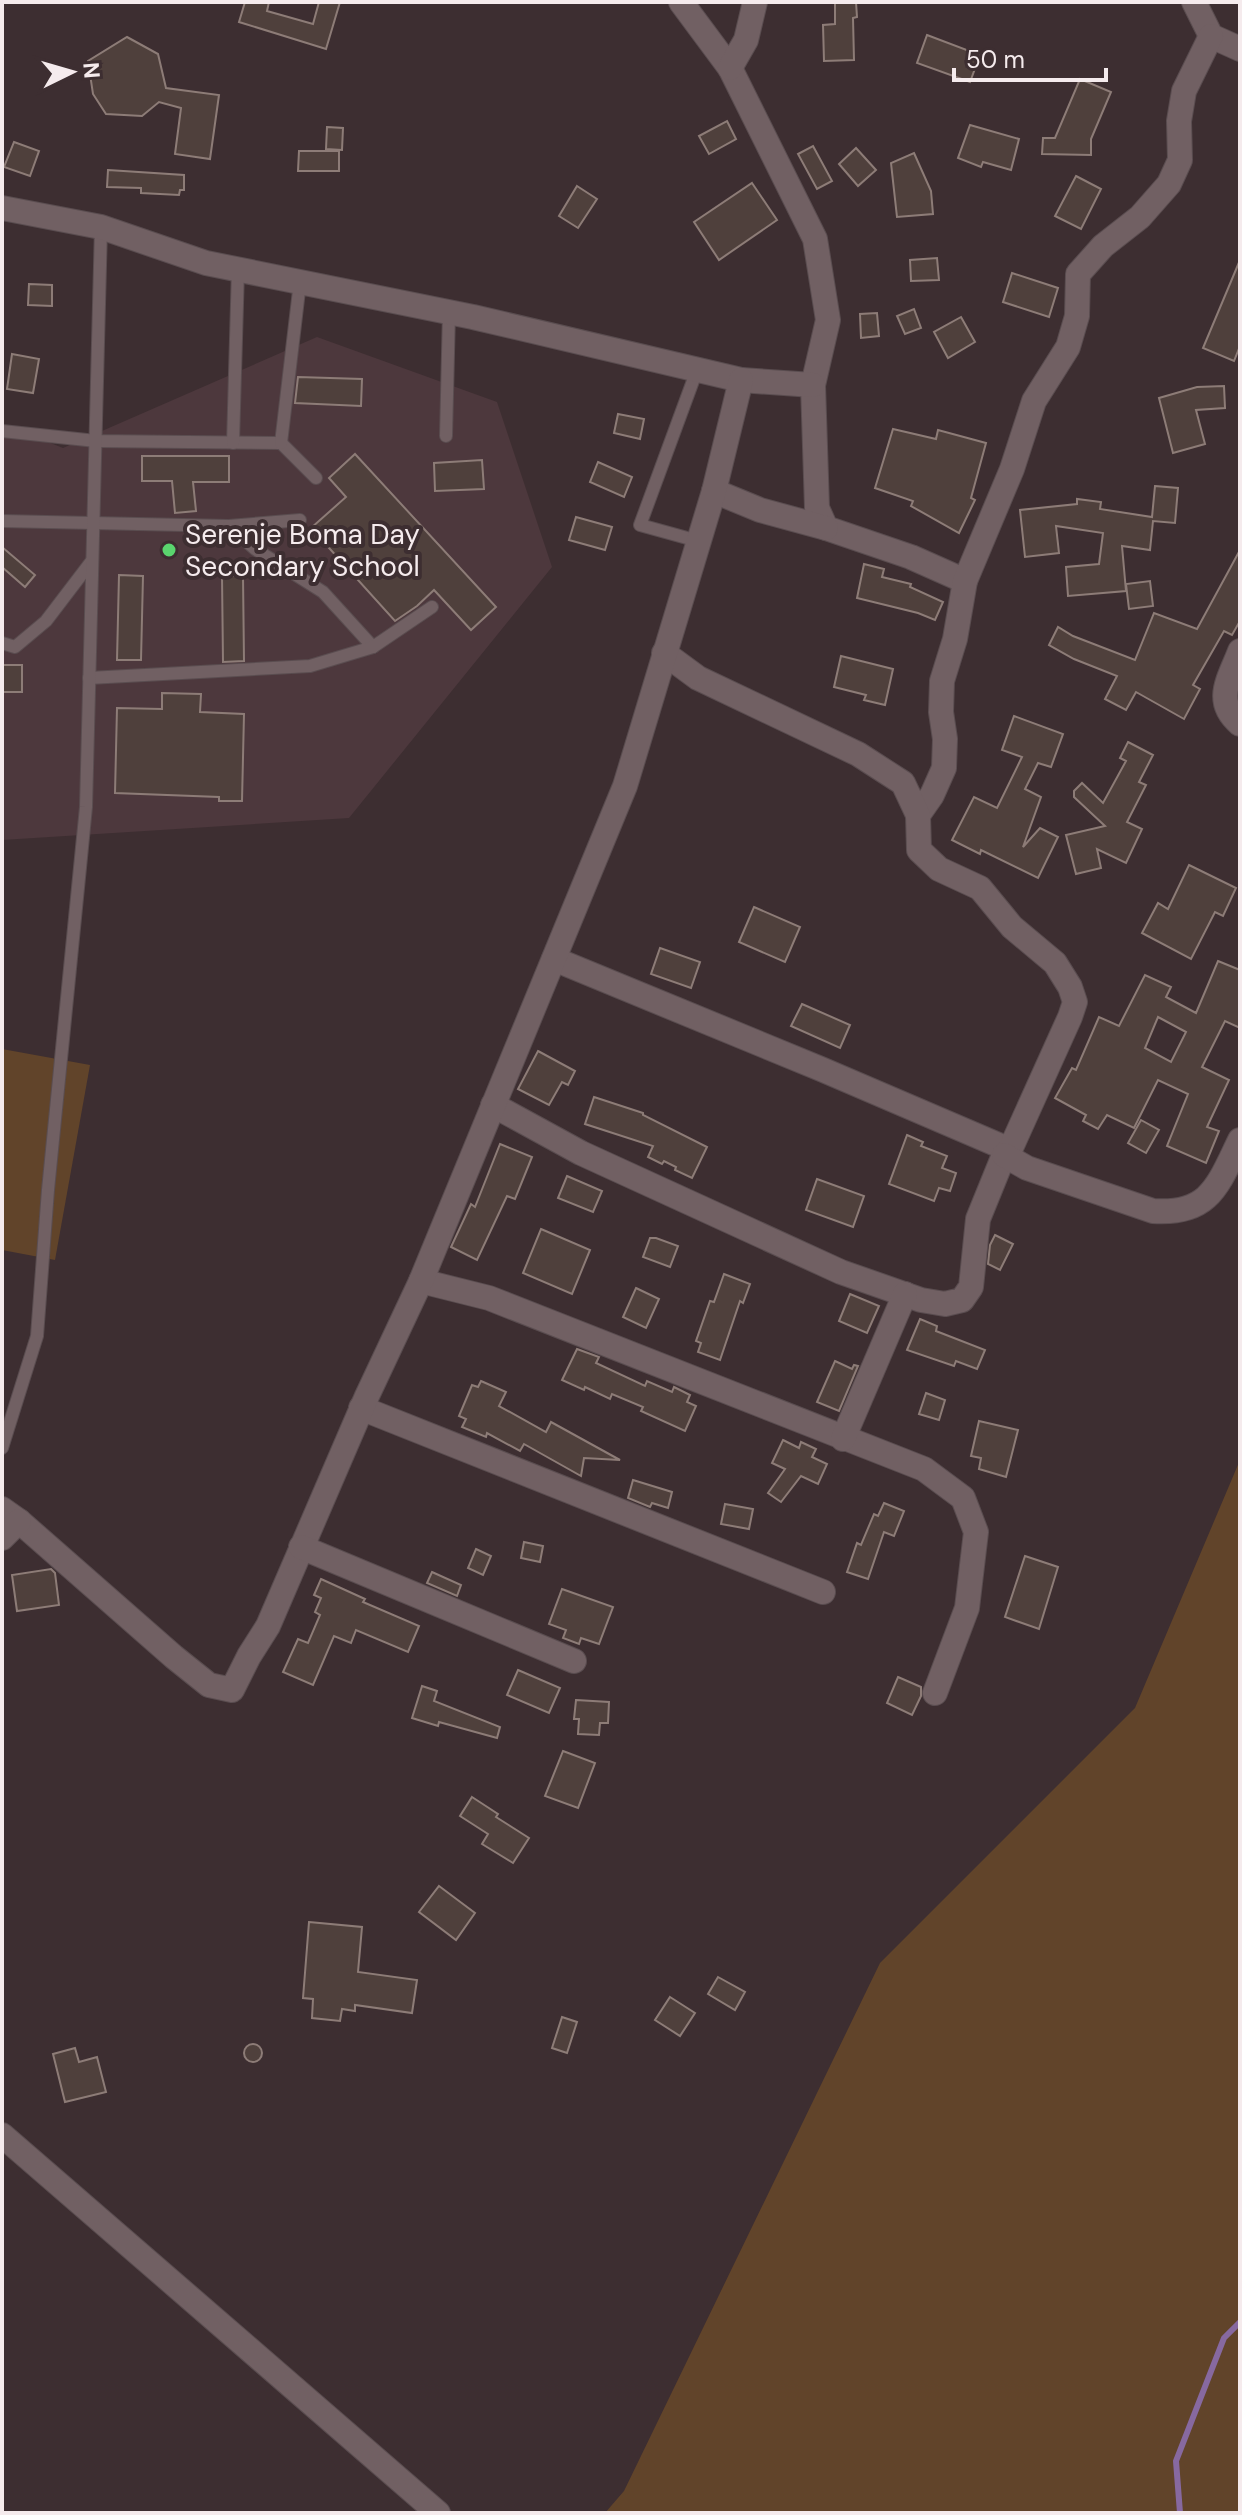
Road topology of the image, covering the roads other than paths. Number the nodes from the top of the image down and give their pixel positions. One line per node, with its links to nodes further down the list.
1 (681, 2): 6 (street)
2 (755, 2): 6 (street)
3 (1194, 2): 4 (street)
4 (1211, 36): 5 (street); 29 (street)
5 (1240, 49)
6 (730, 68): 14 (street)
7 (2, 208): 8 (street)
8 (101, 227): 9 (street); 17 (lane)
9 (238, 269): 10 (street); 18 (lane)
10 (300, 282): 11 (street); 19 (lane)
11 (449, 312): 12 (street); 16 (lane)
12 (697, 370): 13 (street); 27 (lane)
13 (741, 380): 14 (street); 21 (street)
14 (813, 385): 26 (street)
15 (2, 431): 17 (lane)
16 (446, 436)
17 (96, 441): 18 (lane); 24 (lane)
18 (233, 443): 19 (lane)
19 (281, 443): 20 (lane)
20 (316, 478)
21 (714, 491): 26 (street); 27 (street)
22 (300, 520): 25 (lane)
23 (2, 521): 24 (lane)
24 (93, 523): 25 (lane); 28 (lane)
25 (229, 526): 32 (lane)
26 (826, 528): 29 (street)
27 (698, 541): 34 (street)
28 (91, 562): 31 (lane); 35 (lane)
29 (965, 581): 37 (street)
30 (432, 607): 32 (lane)
31 (2, 643)
32 (373, 647): 35 (lane)
33 (1240, 651): 36 (street)
34 (664, 653): 37 (street); 38 (street)
35 (89, 678): 46 (lane)
36 (1240, 724)
37 (918, 815): 41 (street)
38 (554, 959): 39 (street); 41 (street)
39 (493, 1105): 42 (street); 43 (street)
40 (1240, 1140): 41 (street)
41 (1007, 1152): 43 (street)
42 (421, 1281): 44 (street); 45 (street)
43 (905, 1294): 45 (street)
44 (361, 1408): 48 (street); 49 (street)
45 (843, 1439): 51 (street)
46 (2, 1448)
47 (8, 1523): 48 (street)
48 (301, 1547): 50 (street)
49 (823, 1592)
50 (574, 1661)
51 (935, 1693)
52 (2, 2135): 53 (street)
53 (438, 2513)

